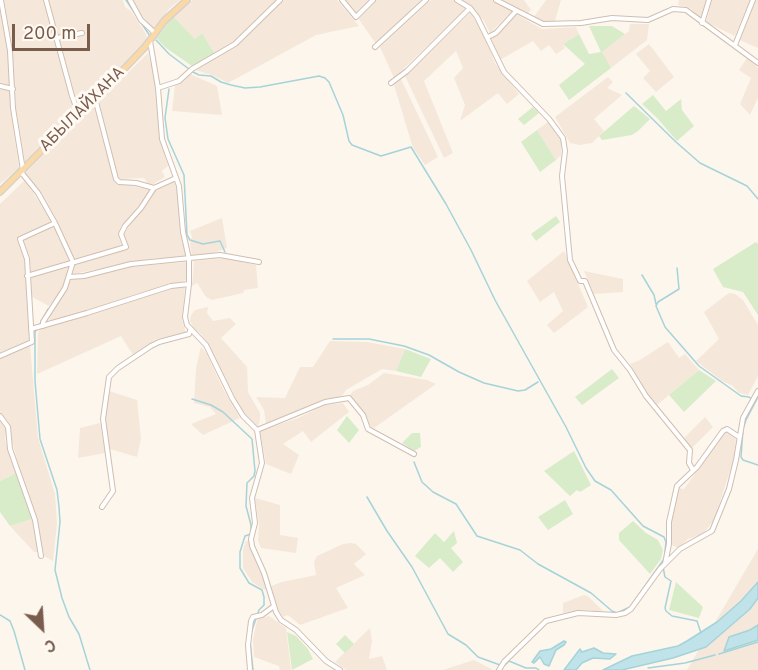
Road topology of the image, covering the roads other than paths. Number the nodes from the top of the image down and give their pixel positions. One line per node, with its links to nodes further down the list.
1 (46, 0): 19 (street)
2 (130, 0): 17 (street)
3 (187, 0): 17 (main road, АБЫЛАЙХАНА)
4 (280, 0): 26 (street)
5 (342, 0): 6 (street)
6 (374, 0)
7 (426, 0): 22 (street)
8 (457, 0): 13 (street)
9 (496, 0): 14 (street)
10 (709, 0): 15 (street)
11 (753, 0): 21 (street)
12 (1, 3): 27 (street)
13 (470, 8): 18 (street); 24 (street)
14 (516, 11): 15 (street); 18 (street)
15 (702, 23): 21 (street)
16 (82, 33): 19 (street)
17 (155, 34): 20 (main road, АБЫЛАЙХАНА)
18 (488, 37): 50 (street)
19 (57, 38): 29 (street)
20 (150, 41): 26 (street); 28 (main road, АБЫЛАЙХАНА)
21 (735, 45): 23 (street)
22 (375, 47)
23 (757, 61)
24 (391, 83)
25 (0, 86): 27 (street)
26 (158, 88): 31 (street)
27 (13, 89): 30 (street)
28 (95, 98): 29 (main road, АБЫЛАЙХАНА); 32 (street)
29 (82, 110): 30 (main road, АБЫЛАЙХАНА)
30 (22, 171): 33 (main road, АБЫЛАЙХАНА); 34 (street)
31 (176, 178): 32 (street); 35 (street)
32 (154, 188): 36 (street)
33 (0, 192)
34 (55, 223): 36 (street); 38 (street)
35 (189, 259): 37 (street); 39 (street); 40 (street)
36 (73, 262): 38 (street); 39 (street)
37 (259, 262)
38 (27, 276): 42 (street)
39 (69, 277): 41 (street)
40 (189, 284): 41 (street); 43 (street)
41 (43, 326): 42 (street)
42 (31, 329): 44 (street)
43 (190, 331): 47 (street); 51 (street)
44 (0, 356)
45 (758, 391): 48 (street)
46 (0, 416): 52 (street)
47 (257, 430): 49 (street); 54 (street)
48 (739, 437): 50 (street); 53 (street)
49 (414, 454)
50 (693, 470): 53 (street)
51 (102, 507)
52 (41, 556)
53 (665, 564): 57 (street)
54 (274, 606): 55 (street); 56 (street)
55 (250, 670)
56 (340, 670)
57 (499, 670)

